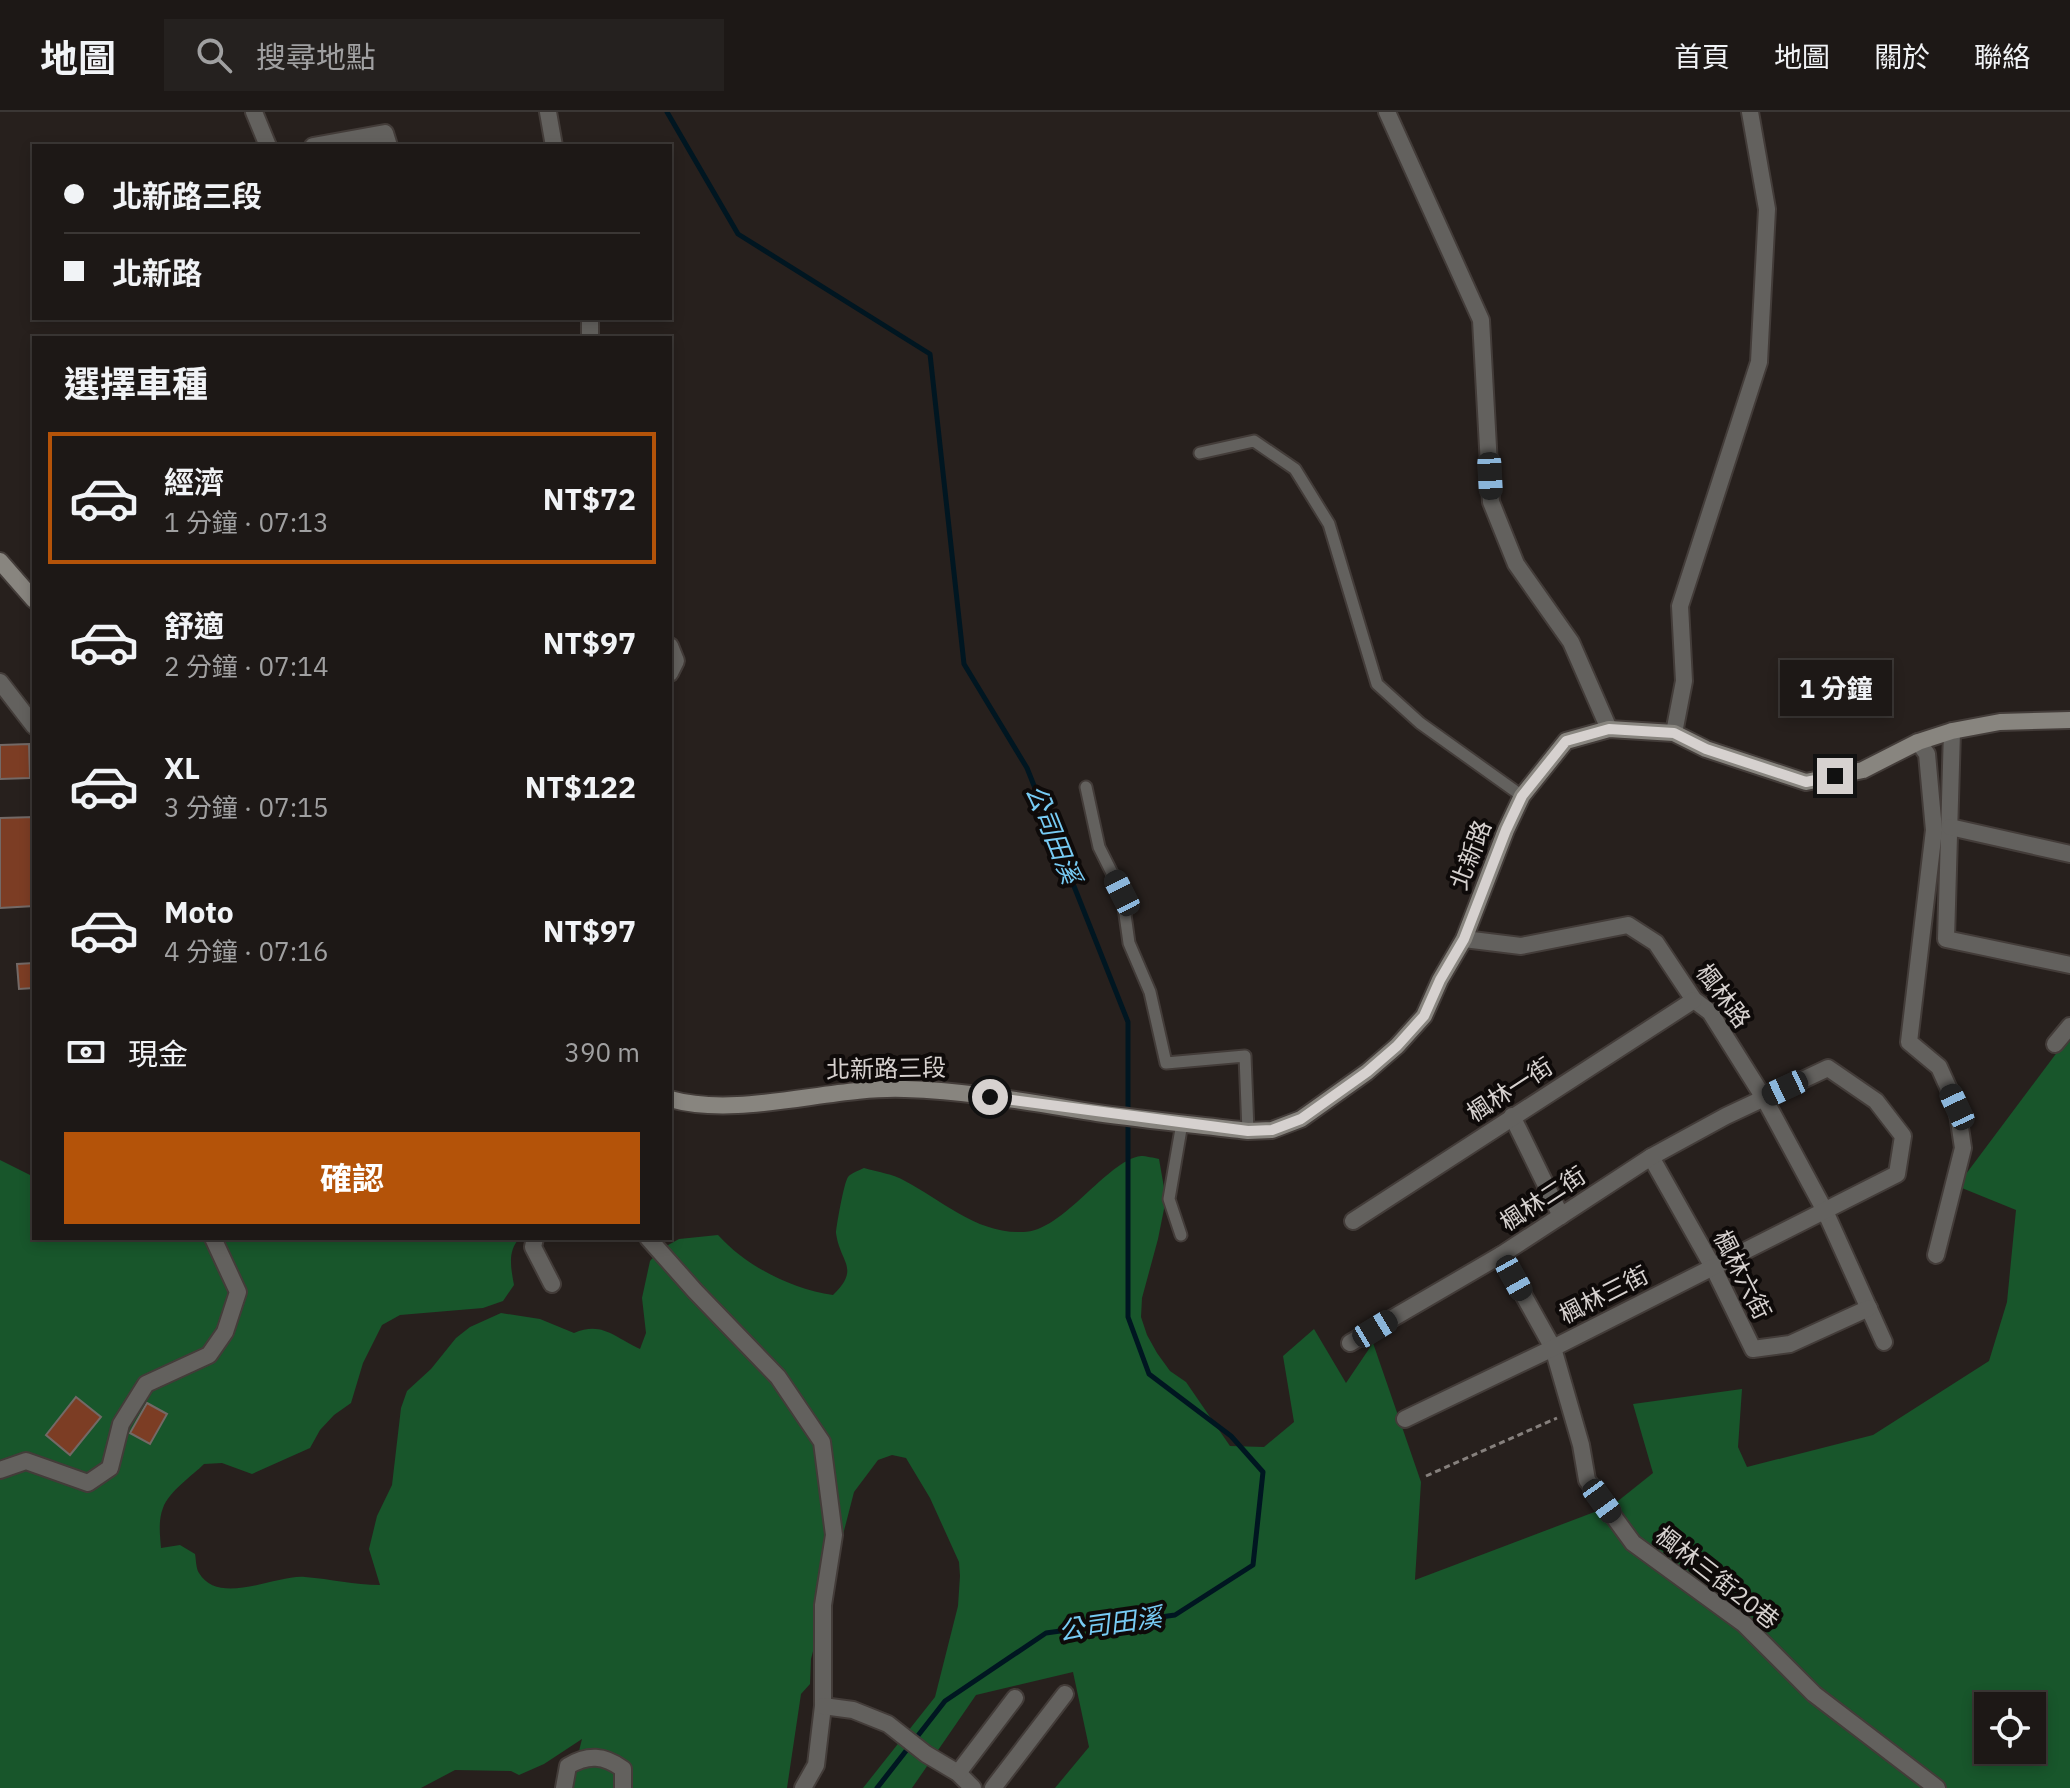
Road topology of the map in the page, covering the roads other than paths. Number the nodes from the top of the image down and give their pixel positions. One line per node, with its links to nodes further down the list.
1 (254, 112): 5 (street)
2 (548, 112): 8 (street)
3 (1387, 112): 15 (street)
4 (1750, 112): 17 (street)
5 (267, 144)
6 (324, 144): 7 (street)
7 (388, 144)
8 (554, 144)
9 (1200, 453): 20 (lane)
10 (2, 570): 11 (main road)
11 (32, 598)
12 (0, 682): 14 (street)
13 (2070, 720): 16 (main road, 北新路)
14 (32, 723)
15 (1609, 729): 17 (main road, 北新路); 20 (main road, 北新路)
16 (1952, 731): 18 (main road, 北新路); 21 (street)
17 (1674, 733): 18 (main road, 北新路)
18 (1918, 742): 43 (street)
19 (1086, 787): 33 (lane)
20 (1522, 796): 23 (main road, 北新路)
21 (1950, 827): 22 (street); 24 (street)
22 (2070, 854)
23 (1464, 939): 25 (street, 楓林路); 33 (main road, 北新路)
24 (2070, 965)
25 (1694, 1000): 28 (street, 楓林路); 30 (street, 楓林一街)
26 (2070, 1026): 27 (street)
27 (2055, 1044)
28 (1764, 1098): 34 (street, 楓林二街); 35 (street, 楓林路); 35 (street, 楓林二街)
29 (672, 1100): 31 (main road, 北新路三段)
30 (1512, 1116): 36 (street); 37 (street, 楓林一街)
31 (1155, 1120): 32 (main road, 北新路)
32 (1182, 1123): 33 (main road, 北新路); 38 (lane)
33 (1248, 1131)
34 (1651, 1157): 36 (street, 楓林二街); 44 (street, 楓林六街)
35 (1825, 1211): 44 (street, 楓林三街); 46 (street, 楓林路)
36 (1561, 1216): 42 (street, 楓林二街)
37 (1353, 1221)
38 (1181, 1235)
39 (214, 1240): 51 (street)
40 (535, 1240): 45 (street)
41 (650, 1240): 54 (street)
42 (1501, 1255): 48 (street, 楓林二街); 49 (street, 楓林三街20巷)
43 (1936, 1255)
44 (1713, 1267): 46 (street, 楓林六街); 49 (street, 楓林三街)
45 (552, 1284)
46 (1869, 1308): 47 (street, 楓林路)
47 (1884, 1342)
48 (1350, 1343)
49 (1553, 1348): 50 (street, 楓林三街); 61 (street, 楓林三街20巷)
50 (1405, 1419)
51 (0, 1470)
52 (1065, 1694): 60 (street)
53 (1015, 1698): 55 (street)
54 (823, 1706): 55 (street); 58 (street)
55 (958, 1773): 59 (street)
56 (564, 1788): 57 (street)
57 (623, 1788)
58 (803, 1788)
59 (973, 1788)
60 (993, 1788)
61 (1937, 1788)

